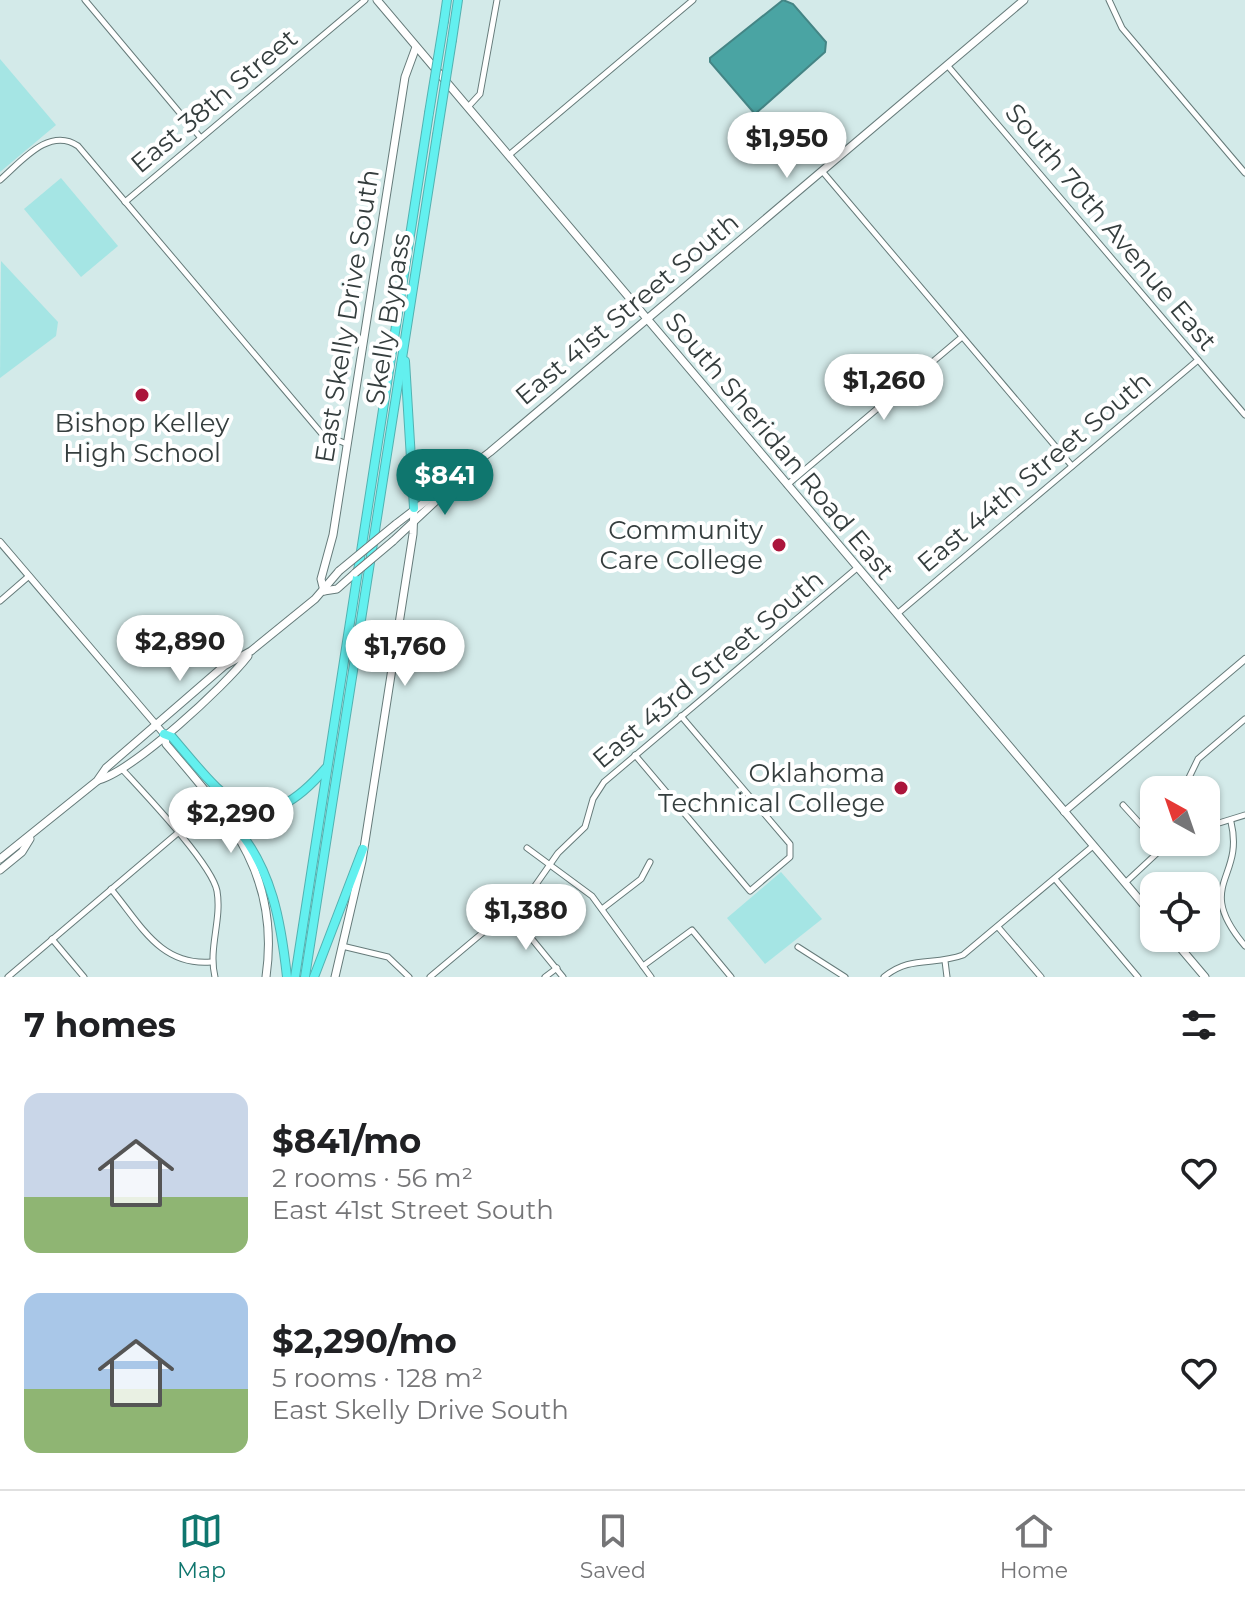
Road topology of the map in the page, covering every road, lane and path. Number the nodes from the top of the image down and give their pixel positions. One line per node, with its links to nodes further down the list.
1 (85, 0): 13 (street)
2 (365, 0): 13 (street, East 38th Street)
3 (377, 0): 10 (main road, South Sheridan Road East)
4 (446, 0): 45 (highway, Skelly Bypass, bridge)
5 (458, 0): 21 (highway, Skelly Bypass, bridge)
6 (497, 0): 12 (street)
7 (693, 0): 14 (street)
8 (1024, 0): 11 (main road, East 41st Street South)
9 (1109, 0): 16 (street)
10 (416, 47): 12 (main road, South Sheridan Road East); 24 (main road, East Skelly Drive South)
11 (947, 65): 15 (main road, East 41st Street South); 22 (street, South 70th Avenue East)
12 (467, 108): 14 (main road, South Sheridan Road East)
13 (200, 137): 18 (street, East 38th Street)
14 (508, 156): 19 (main road, South Sheridan Road East)
15 (822, 171): 19 (main road, East 41st Street South); 20 (street)
16 (1245, 173)
17 (0, 180): 18 (street)
18 (125, 202): 24 (street)
19 (646, 319): 25 (main road, East 41st Street South); 28 (main road, South Sheridan Road East)
20 (962, 337): 26 (street); 28 (street)
21 (404, 344): 27 (highway); 89 (highway, Skelly Bypass)
22 (1198, 360): 23 (street, South 70th Avenue East); 26 (street, East 44th Street South)
23 (1245, 415)
24 (348, 444): 35 (main road, East Skelly Drive South)
25 (475, 464): 29 (main road, East 41st Street South); 31 (main road, East 41st Street South)
26 (1072, 466): 37 (street, East 44th Street South)
27 (412, 482): 29 (highway); 30 (highway)
28 (787, 485): 33 (main road, South Sheridan Road East)
29 (435, 492): 30 (main road, East 41st Street South)
30 (414, 508): 31 (main road); 35 (main road, East 41st Street South, bridge)
31 (413, 525): 35 (main road, East 41st Street South, bridge); 61 (main road)
32 (0, 542): 34 (street)
33 (857, 568): 37 (main road, South Sheridan Road East); 40 (street, East 43rd Street South)
34 (29, 576): 36 (street); 42 (street)
35 (324, 591): 38 (main road, East 41st Street South)
36 (0, 601)
37 (897, 615): 51 (main road, South Sheridan Road East)
38 (251, 651): 42 (main road, East 41st Street South); 43 (main road, East 41st Street South)
39 (1245, 659): 51 (street)
40 (681, 716): 44 (street, East 43rd Street South); 44 (street)
41 (1245, 719): 47 (street)
42 (156, 724): 43 (street); 48 (main road, East 41st Street South)
43 (164, 734): 45 (highway); 46 (main road, East 41st Street South); 56 (main road)
44 (635, 755): 65 (street, East 43rd Street South)
45 (327, 768): 88 (highway, Skelly Bypass)
46 (122, 769): 48 (main road, East 41st Street South); 57 (street)
47 (1190, 776)
48 (97, 781): 58 (main road, East 41st Street South)
49 (1123, 805): 54 (street)
50 (206, 809): 57 (street)
51 (1064, 812): 59 (main road, South Sheridan Road East)
52 (1245, 815): 53 (street)
53 (1231, 822): 55 (street); 76 (street)
54 (1140, 824)
55 (1220, 824)
56 (235, 826): 86 (main road); 87 (highway)
57 (177, 833): 69 (street); 80 (street)
58 (32, 837): 63 (main road, East 41st Street South); 66 (main road, East 41st Street South)
59 (1093, 846): 67 (street); 68 (main road, South Sheridan Road East)
60 (527, 848): 65 (street)
61 (363, 849): 75 (main road); 90 (highway)
62 (1155, 856): 68 (street)
63 (0, 859)
64 (650, 862): 71 (street)
65 (548, 866): 71 (street); 72 (street, East 43rd Street South)
66 (0, 870)
67 (1055, 879): 73 (street); 102 (street)
68 (1125, 883): 70 (main road, South Sheridan Road East)
69 (111, 889): 74 (street); 80 (street)
70 (1140, 901)
71 (602, 909): 81 (street)
72 (509, 911): 82 (street); 93 (street, East 43rd Street South)
73 (998, 927): 79 (street); 101 (street)
74 (52, 939): 83 (street); 84 (street)
75 (341, 946): 91 (main road); 92 (street)
76 (1245, 946)
77 (798, 947): 98 (street)
78 (1184, 952): 103 (main road)
79 (945, 961): 99 (street); 100 (street)
80 (211, 962): 85 (street)
81 (643, 966): 96 (street); 97 (street)
82 (557, 968): 94 (street); 95 (street)
83 (8, 977)
84 (84, 977)
85 (215, 977)
86 (266, 977)
87 (287, 977)
88 (295, 977)
89 (305, 977)
90 (314, 977)
91 (335, 977)
92 (409, 977)
93 (430, 977)
94 (545, 977)
95 (563, 977)
96 (651, 977)
97 (731, 977)
98 (845, 977)
99 (884, 977)
100 (947, 977)
101 (1041, 977)
102 (1138, 977)
103 (1205, 977)

